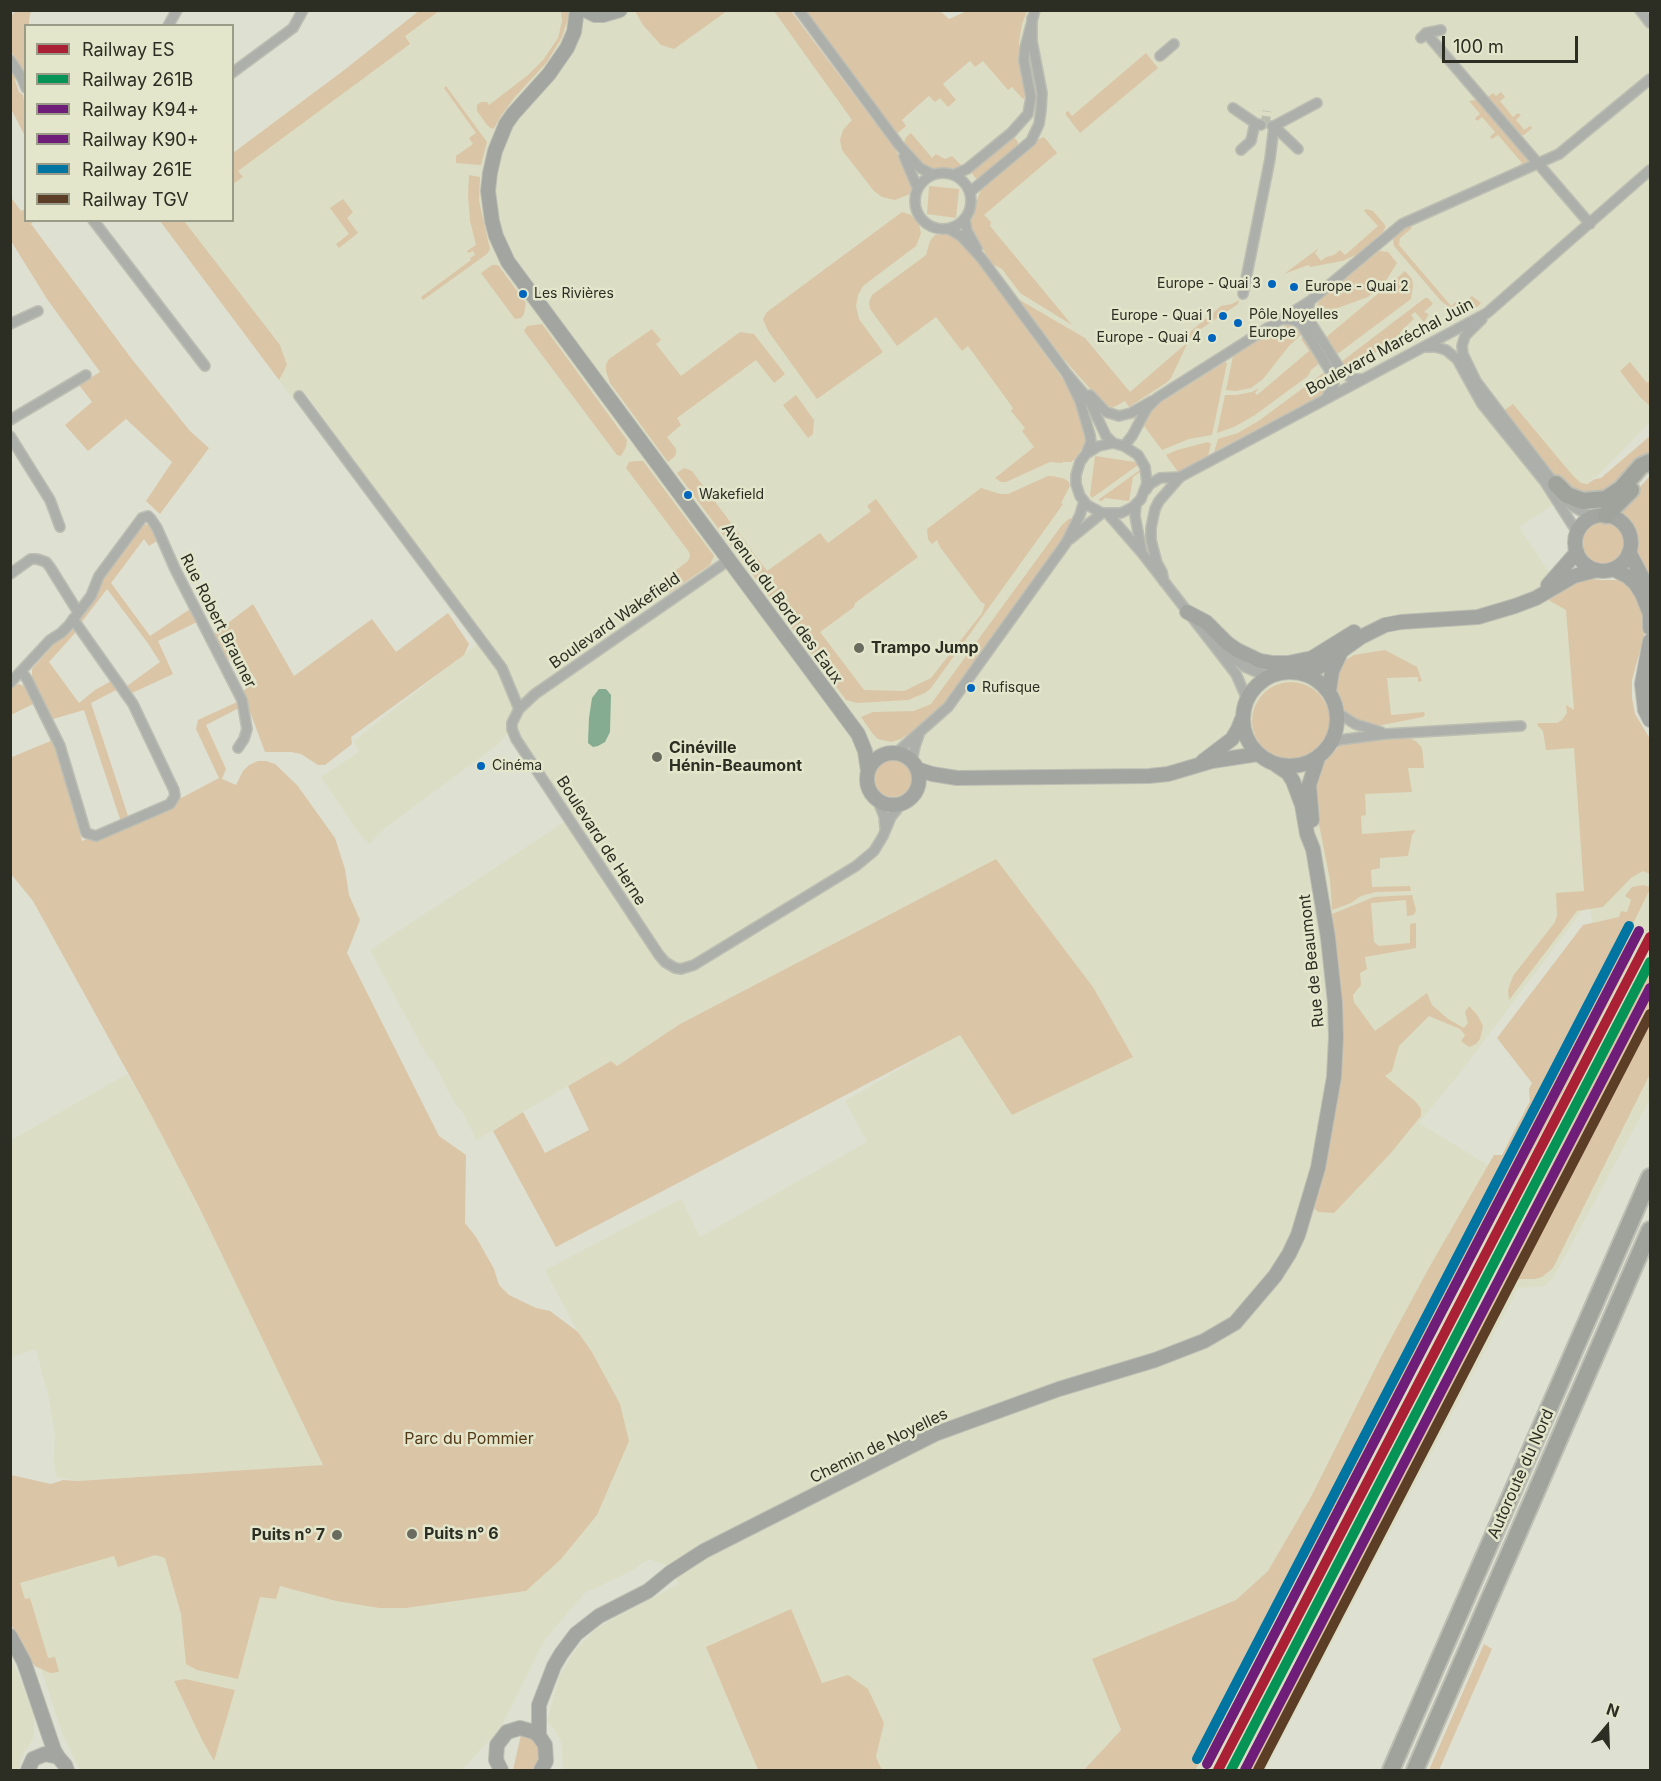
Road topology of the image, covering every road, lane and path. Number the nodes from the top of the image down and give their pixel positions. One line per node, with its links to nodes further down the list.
1 (177, 10): 10 (street)
2 (303, 10): 16 (street)
3 (577, 10): 12 (street, Avenue du Bord des Eaux)
4 (620, 10): 7 (street)
5 (799, 10): 22 (street)
6 (1640, 10): 9 (street)
7 (590, 13): 12 (street, Avenue du Bord des Eaux)
8 (1034, 14): 28 (street); 30 (street)
9 (1650, 23)
10 (169, 24)
11 (1441, 30): 25 (street)
12 (571, 40): 69 (street, Avenue du Bord des Eaux)
13 (1174, 44): 14 (street)
14 (1160, 56)
15 (10, 60): 18 (street)
16 (234, 72)
17 (1650, 80): 25 (street)
18 (24, 83)
19 (1317, 103): 21 (street)
20 (1233, 108): 24 (street)
21 (1273, 126): 23 (street); 36 (street)
22 (899, 146): 27 (street); 29 (street)
23 (1298, 149)
24 (1241, 150)
25 (1538, 163): 33 (street); 37 (street)
26 (1650, 170): 33 (street, Boulevard Maréchal Juin)
27 (932, 174): 28 (street); 29 (street)
28 (953, 174): 30 (street)
29 (917, 187): 34 (street)
30 (970, 192): 31 (street)
31 (965, 219): 34 (street); 35 (street)
32 (95, 222): 43 (street)
33 (1590, 224): 39 (street, Boulevard Maréchal Juin)
34 (949, 229): 35 (street)
35 (982, 259): 44 (street)
36 (1243, 294)
37 (1310, 301): 40 (street); 46 (street)
38 (38, 311): 41 (street)
39 (1487, 313): 42 (street, Boulevard Maréchal Juin); 57 (street)
40 (1282, 320): 48 (street); 49 (street)
41 (10, 324)
42 (1422, 347): 46 (street, Boulevard Maréchal Juin); 64 (street)
43 (205, 366)
44 (1068, 374): 48 (street); 52 (street); 54 (street)
45 (86, 375): 50 (street)
46 (1363, 379): 49 (street, Boulevard Maréchal Juin)
47 (299, 396): 90 (street)
48 (1157, 398): 53 (street)
49 (1325, 399): 56 (street, Boulevard Maréchal Juin)
50 (10, 420)
51 (10, 436): 63 (street)
52 (1113, 444): 53 (street); 54 (street)
53 (1124, 446): 58 (street)
54 (1086, 454): 59 (street)
55 (1650, 464): 57 (highway); 62 (highway)
56 (1180, 477): 58 (street, Boulevard Maréchal Juin); 73 (street, Boulevard Maréchal Juin)
57 (1556, 484): 62 (street)
58 (1144, 492): 60 (street)
59 (1083, 501): 61 (street); 65 (street)
60 (1136, 505): 61 (street); 68 (street)
61 (1105, 514): 65 (street); 68 (street)
62 (1599, 516): 64 (street); 67 (street)
63 (60, 527)
64 (1577, 532): 66 (street)
65 (1066, 543): 95 (street)
66 (1577, 552): 71 (street); 75 (street)
67 (1629, 552): 70 (street); 74 (street)
68 (1142, 553): 73 (street)
69 (729, 560): 90 (street, Boulevard Wakefield); 96 (street, Avenue du Bord des Eaux)
70 (1612, 569): 71 (street); 79 (street)
71 (1597, 570): 75 (street)
72 (10, 574): 77 (street)
73 (1164, 582): 76 (street)
74 (1650, 592)
75 (1536, 598): 78 (street)
76 (1187, 612): 78 (street); 80 (street)
77 (76, 616): 84 (street); 84 (street); 99 (street, Rue Robert Brauner)
78 (1385, 625): 82 (street)
79 (1650, 628)
80 (1206, 637): 86 (street); 89 (street)
81 (1650, 641): 83 (street)
82 (1341, 652): 85 (street); 88 (street)
83 (1649, 654): 93 (street)
84 (21, 671): 87 (street)
85 (1303, 673): 86 (street); 88 (street)
86 (1272, 675): 89 (street)
87 (10, 682)
88 (1329, 691): 91 (street)
89 (1247, 699): 92 (street)
90 (519, 709): 111 (street, Boulevard de Herne)
91 (1338, 713): 97 (street); 98 (street)
92 (1243, 717): 101 (street); 105 (street)
93 (1650, 720)
94 (1521, 726): 97 (street)
95 (921, 731): 100 (street); 103 (street)
96 (858, 734): 100 (street, Avenue du Bord des Eaux); 106 (street, Avenue du Bord des Eaux)
97 (1386, 734): 98 (street)
98 (1330, 746): 102 (street)
99 (238, 748)
100 (892, 753): 103 (street); 106 (street)
101 (1258, 754): 104 (street); 105 (street)
102 (1318, 758): 104 (street); 112 (street, Rue de Beaumont)
103 (914, 765): 107 (street); 108 (street)
104 (1276, 765): 112 (street, Rue de Beaumont)
105 (1194, 766): 107 (street)
106 (868, 771): 109 (street)
107 (957, 778): 108 (street)
108 (914, 792): 110 (street)
109 (877, 799): 110 (street); 111 (street)
110 (903, 802): 111 (street, Boulevard de Herne)
111 (885, 830)
112 (1313, 849): 115 (street, Rue de Beaumont)
113 (1650, 1177): 127 (highway, Autoroute du Nord)
114 (1650, 1230): 128 (highway, Autoroute du Nord)
115 (1275, 1276): 117 (street, Chemin de Noyelles)
116 (10, 1636): 118 (street)
117 (539, 1705): 119 (street, Chemin de Noyelles); 120 (street, Chemin de Noyelles)
118 (45, 1726): 121 (street); 122 (street)
119 (522, 1728): 120 (street); 124 (street)
120 (539, 1736): 123 (street, Chemin de Noyelles)
121 (38, 1756): 122 (street); 125 (street)
122 (58, 1757): 126 (street)
123 (546, 1767)
124 (498, 1769)
125 (28, 1770)
126 (67, 1770)
127 (1391, 1770)
128 (1415, 1770)

